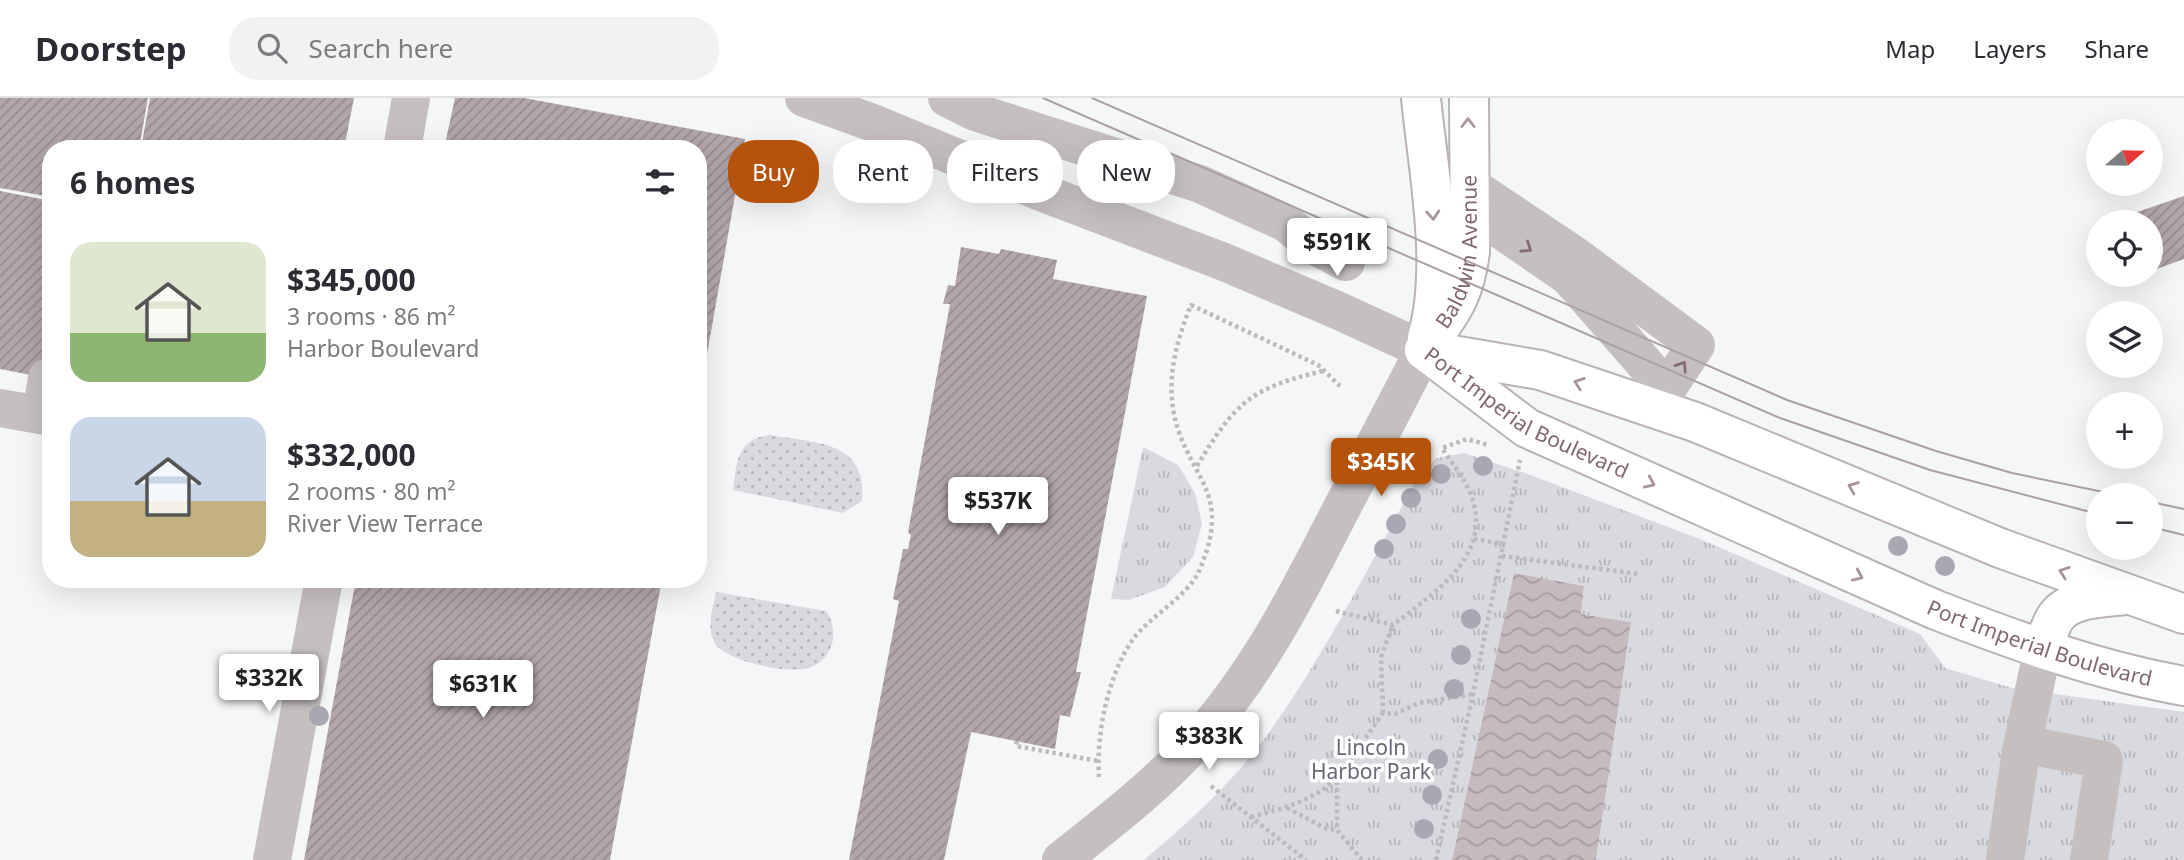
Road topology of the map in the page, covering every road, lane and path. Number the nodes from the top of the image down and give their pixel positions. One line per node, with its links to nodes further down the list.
1 (411, 98): 6 (street)
2 (804, 98): 9 (street)
3 (947, 98): 8 (street)
4 (1421, 98): 9 (main road, Baldwin Avenue, one-way to 9)
5 (1469, 98): 7 (main road, Baldwin Avenue, one-way to 5)
6 (404, 140)
7 (1469, 199): 7 (street, one-way to 7); 9 (main road, Baldwin Avenue)
8 (1346, 262)
9 (1424, 351): 22 (main road, Port Imperial Boulevard, one-way to 9); 26 (main road, Port Imperial Boulevard, one-way to 26); 40 (street)
10 (1323, 371): 11 (path); 16 (path); 16 (path)
11 (1340, 386)
12 (0, 408): 13 (street)
13 (42, 415)
14 (1499, 448): 17 (path)
15 (1521, 454): 18 (path)
16 (1197, 467): 32 (path)
17 (1474, 539): 18 (path); 25 (path)
18 (1504, 544): 19 (path)
19 (1502, 556): 20 (path); 28 (path)
20 (1639, 574)
21 (322, 588): 39 (street)
22 (2128, 595): 24 (main road, Port Imperial Boulevard); 26 (main road)
23 (1336, 611): 25 (path)
24 (2184, 614)
25 (1393, 625): 29 (path)
26 (2043, 648): 27 (main road, Port Imperial Boulevard); 31 (street)
27 (2184, 686)
28 (1473, 694): 29 (path); 43 (path)
29 (1383, 713): 34 (path)
30 (1017, 741): 32 (path)
31 (2023, 744): 44 (street); 45 (street)
32 (1098, 761): 33 (path)
33 (1099, 777)
34 (1337, 779): 36 (path); 38 (path)
35 (1211, 786): 37 (path)
36 (1287, 808): 37 (path); 38 (path)
37 (1251, 817): 41 (path)
38 (1337, 830): 42 (path)
39 (272, 860)
40 (1061, 860)
41 (1306, 860)
42 (1362, 860)
43 (1436, 860)
44 (2005, 860)
45 (2090, 860)

